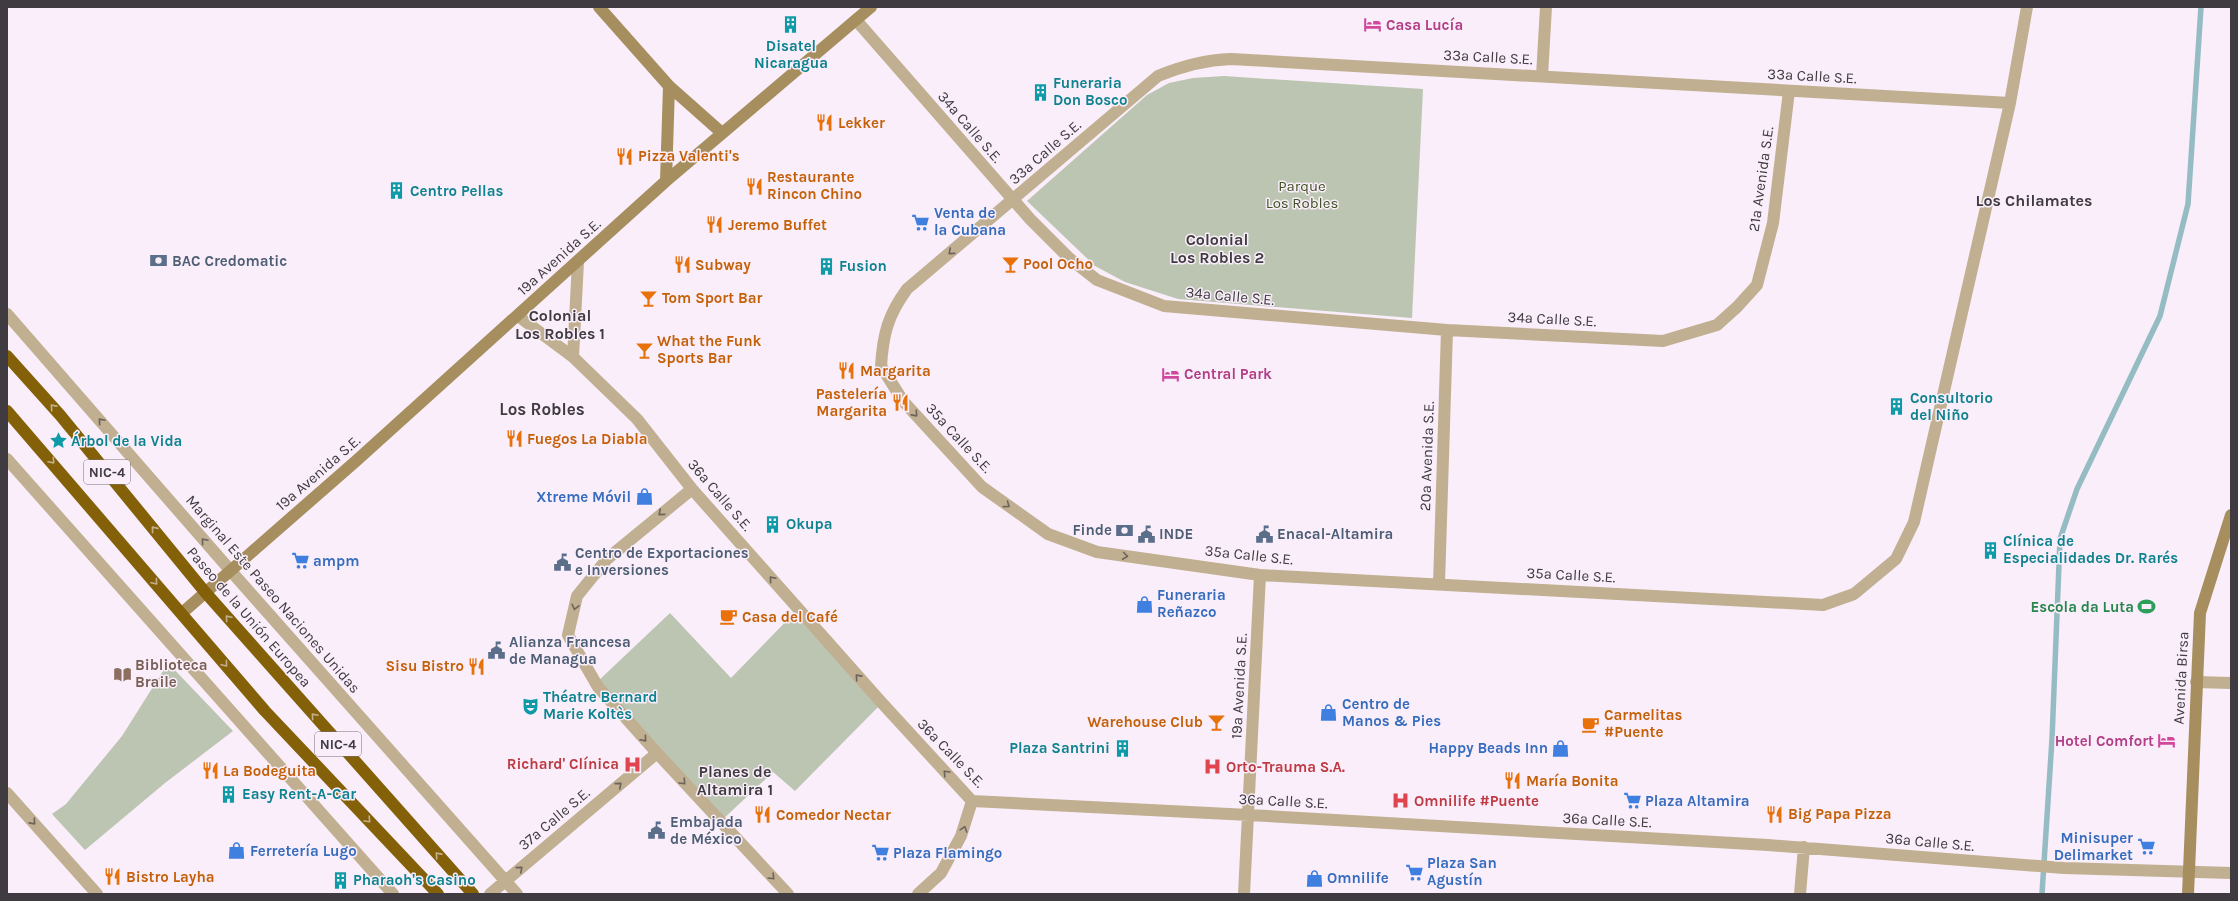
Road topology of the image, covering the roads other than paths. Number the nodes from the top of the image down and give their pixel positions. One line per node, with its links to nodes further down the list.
1 (599, 7): 7 (street)
2 (870, 7): 5 (street, 19a Avenida S.E.)
3 (1546, 7): 6 (street)
4 (2027, 7): 9 (street)
5 (856, 20): 10 (street, 19a Avenida S.E.); 12 (street, 34a Calle S.E.)
6 (1542, 76): 8 (street, 33a Calle S.E.); 12 (street, 33a Calle S.E.)
7 (669, 86): 10 (street); 11 (street)
8 (1789, 91): 9 (street, 33a Calle S.E.); 16 (street, 21a Avenida S.E.)
9 (2010, 103): 26 (street, 35a Calle S.E.)
10 (722, 133): 11 (street, 19a Avenida S.E.)
11 (666, 181): 13 (street, 19a Avenida S.E.)
12 (1013, 201): 17 (street, 34a Calle S.E.); 25 (street, 35a Calle S.E., one-way to 25)
13 (578, 262): 15 (street, 19a Avenida S.E.); 19 (street)
14 (7, 314): 24 (street, Marginal Este Paseo Naciones Unidas, one-way to 14)
15 (518, 316): 19 (street, 36a Calle S.E.); 24 (street, 19a Avenida S.E.)
16 (1717, 325): 17 (street, 34a Calle S.E.)
17 (1447, 330): 26 (street, 20a Avenida S.E.)
18 (7, 356): 27 (highway, Paseo de la Unión Europea / NIC-4, one-way to 18)
19 (573, 358): 22 (street, 36a Calle S.E.)
20 (7, 411): 28 (highway, NIC-4, one-way to 28)
21 (7, 459): 40 (street)
22 (692, 489): 31 (street, one-way to 31); 33 (street, 36a Calle S.E., one-way to 22)
23 (2231, 515): 29 (street, Avenida Birsa)
24 (230, 570): 27 (street, 19a Avenida S.E.); 38 (street, Marginal Este Paseo Naciones Unidas)
25 (1260, 575): 26 (street, 35a Calle S.E.); 34 (street, 19a Avenida S.E.)
26 (1439, 584)
27 (205, 592): 28 (street, 19a Avenida S.E.); 42 (highway, Paseo de la Unión Europea / NIC-4, one-way to 27)
28 (182, 613): 41 (highway, NIC-4, one-way to 41)
29 (2196, 682): 30 (street); 36 (street, Avenida Birsa)
30 (2231, 683)
31 (656, 753): 38 (street, 37a Calle S.E., one-way to 31); 45 (street, one-way to 45)
32 (7, 793): 39 (street, one-way to 39)
33 (972, 802): 34 (street, 36a Calle S.E.); 46 (street, one-way to 33)
34 (1249, 815): 35 (street, 36a Calle S.E.); 47 (street, 19a Avenida S.E.)
35 (1804, 848): 36 (street, 36a Calle S.E.); 48 (street)
36 (2188, 872): 37 (street, 36a Calle S.E.); 49 (street, Avenida Birsa)
37 (2231, 873)
38 (505, 881): 43 (street, 37a Calle S.E.); 44 (street, Marginal Este Paseo Naciones Unidas)
39 (97, 894)
40 (393, 894)
41 (438, 894)
42 (473, 894)
43 (490, 894)
44 (517, 894)
45 (788, 894)
46 (918, 894)
47 (1244, 894)
48 (1800, 894)
49 (2188, 894)

